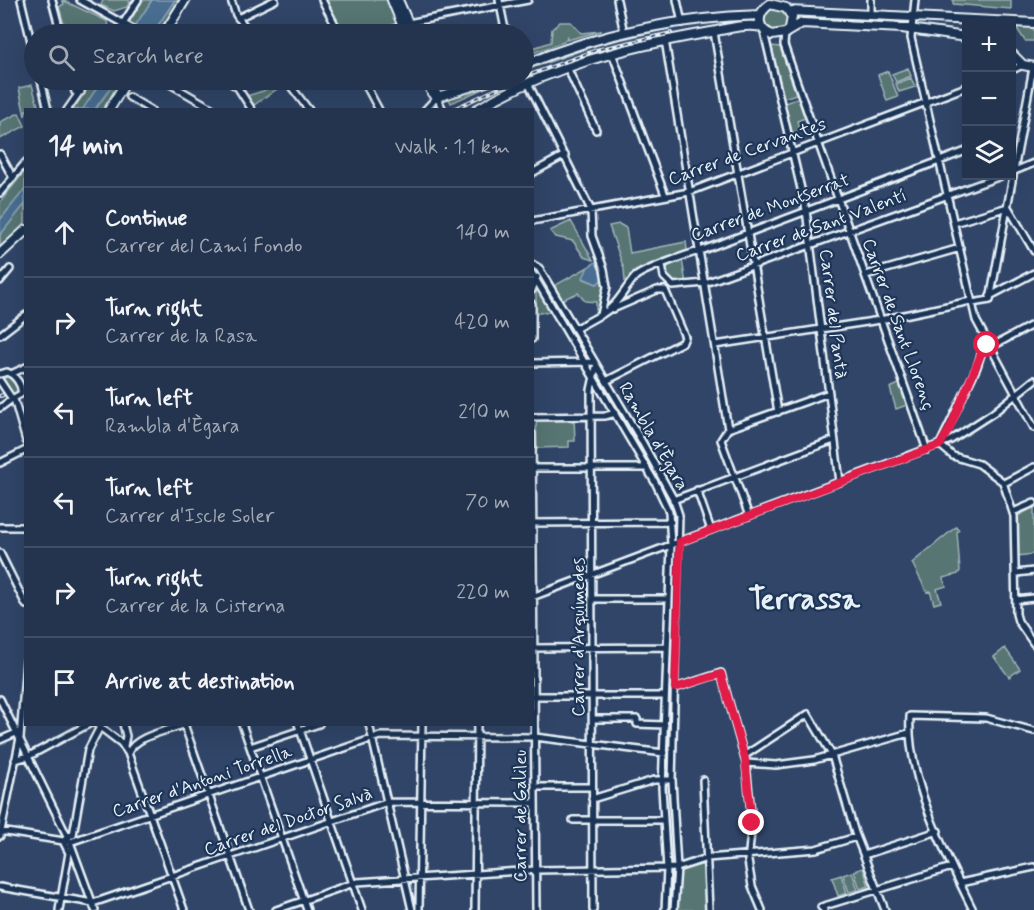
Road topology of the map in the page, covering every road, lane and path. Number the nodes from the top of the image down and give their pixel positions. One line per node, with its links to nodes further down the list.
1 (21, 0): 28 (street)
2 (52, 0): 29 (street)
3 (80, 0): 24 (street)
4 (138, 0): 24 (street)
5 (185, 0): 31 (street)
6 (231, 0): 23 (street)
7 (275, 0): 23 (street)
8 (322, 0): 33 (street)
9 (392, 0): 34 (street)
10 (398, 0): 34 (street)
11 (528, 0): 16 (street)
12 (617, 0): 41 (street)
13 (677, 0): 26 (street)
14 (872, 0): 20 (street)
15 (915, 0): 22 (street)
16 (499, 2): 34 (street); 35 (street)
17 (769, 2): 18 (street); 21 (street)
18 (783, 3): 19 (street)
19 (789, 11): 20 (street); 39 (street)
20 (871, 14): 22 (street)
21 (760, 15): 26 (street); 38 (street)
22 (913, 15): 25 (street); 37 (street)
23 (238, 18): 32 (street)
24 (123, 22): 30 (street)
25 (1024, 22): 27 (street); 36 (street)
26 (682, 23): 41 (street)
27 (1034, 23)
28 (27, 24)
29 (58, 24)
30 (126, 24)
31 (170, 24)
32 (243, 24)
33 (335, 24)
34 (405, 24)
35 (504, 24)
36 (1016, 26)
37 (911, 29): 39 (street); 42 (street); 67 (street)
38 (763, 30): 39 (street); 40 (street); 83 (street, Carrer del Pantà)
39 (787, 31): 82 (street, Carrer de Sant Llorenç)
40 (714, 32): 43 (street); 93 (street)
41 (624, 33): 46 (street)
42 (962, 36)
43 (665, 40): 44 (street); 99 (street)
44 (612, 52): 48 (street); 101 (street)
45 (1016, 59): 47 (street)
46 (534, 61)
47 (1023, 65): 49 (street); 50 (street)
48 (567, 67): 51 (street); 79 (street)
49 (1016, 68)
50 (1033, 68): 80 (street)
51 (534, 81)
52 (962, 88): 67 (street, Carrer de Cervantes)
53 (43, 90): 68 (street)
54 (82, 90): 69 (street)
55 (121, 90): 70 (street)
56 (180, 90): 72 (street)
57 (239, 90): 73 (street)
58 (294, 90): 74 (street)
59 (368, 90): 75 (street)
60 (431, 90): 66 (street)
61 (435, 90): 66 (street)
62 (460, 90): 66 (street)
63 (515, 90): 78 (street)
64 (532, 90): 87 (street)
65 (129, 97): 71 (street)
66 (437, 97): 76 (street); 77 (street)
67 (925, 102): 82 (street, Carrer de Cervantes); 88 (street)
68 (48, 108)
69 (69, 108)
70 (112, 108)
71 (148, 108)
72 (212, 108)
73 (251, 108)
74 (307, 108)
75 (378, 108)
76 (427, 108)
77 (442, 108)
78 (480, 108)
79 (596, 130)
80 (1020, 132): 81 (street); 84 (street)
81 (1016, 133)
82 (819, 141): 83 (street, Carrer de Cervantes); 103 (street, Carrer de Sant Llorenç)
83 (793, 152): 93 (street, Carrer de Cervantes); 106 (street, Carrer del Pantà)
84 (1016, 152)
85 (962, 153): 88 (street, Carrer de Montserrat)
86 (0, 154): 94 (street)
87 (565, 155): 92 (street); 105 (street)
88 (938, 162): 102 (street); 103 (street, Carrer de Montserrat)
89 (1034, 163): 91 (street)
90 (24, 164): 94 (street)
91 (1016, 170)
92 (534, 172)
93 (738, 172): 99 (street, Carrer de Cervantes); 111 (street)
94 (12, 178): 98 (street)
95 (0, 180): 98 (street)
96 (989, 180): 102 (street, Carrer de Sant Valentí)
97 (1011, 180): 104 (street)
98 (7, 185): 100 (street)
99 (690, 192): 101 (street, Carrer de Cervantes); 114 (street)
100 (0, 193)
101 (665, 195): 105 (street, Carrer de Cervantes)
102 (946, 195): 108 (street); 109 (street, Carrer de Sant Valentí)
103 (839, 198): 106 (street, Carrer de Montserrat); 109 (street, Carrer de Sant Llorenç)
104 (1008, 207): 108 (street); 115 (street); 130 (street)
105 (591, 210): 107 (street, Carrer de Cervantes); 132 (street)
106 (806, 210): 111 (street, Carrer de Montserrat); 112 (street, Carrer del Pantà)
107 (534, 220)
108 (954, 222): 113 (street)
109 (850, 231): 112 (street, Carrer de Sant Valentí); 123 (street, Carrer de Sant Llorenç)
110 (24, 232): 116 (street)
111 (747, 233): 114 (street, Carrer de Montserrat); 119 (street)
112 (810, 244): 119 (street, Carrer de Sant Valentí); 137 (street, Carrer del Pantà)
113 (960, 248): 123 (street); 131 (street)
114 (700, 251): 118 (street, Carrer de Montserrat); 128 (street)
115 (1034, 251)
116 (0, 254)
117 (534, 265): 127 (street, Rambla d'Ègara)
118 (662, 266): 128 (street, Carrer de Sant Valentí); 132 (street, Carrer de Montserrat)
119 (753, 267): 128 (street, Carrer de Sant Valentí); 139 (street)
120 (10, 268): 126 (street)
121 (534, 272): 125 (street)
122 (1034, 273): 130 (street)
123 (866, 275): 134 (street, Carrer de Sant Llorenç)
124 (534, 276): 125 (street, Rambla d'Ègara)
125 (536, 279): 127 (street); 129 (street); 143 (street, Rambla d'Ègara)
126 (0, 281)
127 (547, 282): 136 (street, Rambla d'Ègara)
128 (705, 283): 140 (street)
129 (534, 284)
130 (990, 298): 131 (street)
131 (971, 302): 134 (street); 141 (street)
132 (601, 315): 136 (street); 151 (street)
133 (24, 317): 138 (street)
134 (882, 320): 137 (street); 165 (street, Carrer de Sant Llorenç)
135 (1034, 324): 141 (street)
136 (575, 329): 144 (street, Rambla d'Ègara)
137 (821, 329): 139 (street); 152 (street, Carrer del Pantà)
138 (0, 335)
139 (765, 338): 140 (street); 156 (street)
140 (715, 345): 161 (street)
141 (987, 345): 154 (street); 164 (street)
142 (534, 363): 143 (street)
143 (585, 363): 144 (street); 148 (street, Rambla d'Ègara)
144 (595, 364): 148 (street, Carrer d'Arquímedes); 151 (street, Rambla d'Ègara)
145 (24, 368): 147 (street)
146 (1, 371): 147 (street)
147 (11, 374): 153 (street)
148 (594, 378): 157 (street, Rambla d'Ègara); 158 (street, Carrer d'Arquímedes)
149 (1034, 380): 154 (street)
150 (0, 381): 153 (street)
151 (606, 381): 176 (street, Rambla d'Ègara)
152 (829, 393): 156 (street); 163 (street, Carrer del Pantà)
153 (18, 395): 155 (street); 162 (street)
154 (1016, 395): 160 (street); 164 (street)
155 (0, 408)
156 (778, 412): 161 (street)
157 (615, 413): 158 (street); 171 (street, Rambla d'Ègara)
158 (591, 416): 159 (street); 170 (street, Carrer d'Arquímedes)
159 (534, 417)
160 (1034, 428)
161 (728, 429): 172 (street)
162 (24, 430)
163 (834, 440): 172 (street); 173 (street, Carrer del Pantà)
164 (940, 445): 165 (street); 174 (street)
165 (927, 450): 173 (street)
166 (24, 451): 167 (street)
167 (0, 463)
168 (1034, 467): 174 (street)
169 (534, 468): 170 (street)
170 (592, 468): 171 (street); 183 (street, Carrer d'Arquímedes)
171 (647, 468): 177 (street, Rambla d'Ègara)
172 (734, 476): 175 (street); 180 (street)
173 (840, 482): 180 (street)
174 (1004, 482): 179 (street)
175 (697, 490): 176 (street); 186 (street)
176 (674, 500): 177 (street); 187 (street, Rambla d'Ègara)
177 (666, 502): 181 (street, Rambla d'Ègara)
178 (1034, 504): 179 (street)
179 (1013, 512): 191 (street)
180 (749, 516): 186 (street)
181 (671, 522): 183 (street); 188 (street, Rambla d'Ègara)
182 (534, 523): 183 (street)
183 (592, 523): 192 (street, Carrer d'Arquímedes)
184 (0, 527): 185 (street)
185 (24, 527)
186 (711, 530): 187 (street)
187 (680, 542): 188 (street); 206 (street, Rambla d'Ègara)
188 (671, 545): 192 (street); 198 (street, Rambla d'Ègara)
189 (0, 553): 194 (street)
190 (1034, 571): 191 (street)
191 (1016, 573): 199 (street)
192 (593, 574): 195 (street); 197 (street, Carrer d'Arquímedes)
193 (24, 587): 194 (street)
194 (17, 589): 200 (street)
195 (534, 597)
196 (1034, 598): 199 (street)
197 (592, 599): 198 (street); 202 (street, Carrer d'Arquímedes)
198 (669, 599): 203 (street, Rambla d'Ègara)
199 (1016, 600): 201 (street)
200 (24, 601)
201 (1034, 644)
202 (592, 647): 203 (street); 204 (street); 207 (street, Carrer d'Arquímedes)
203 (667, 647): 209 (street, Rambla d'Ègara)
204 (534, 648)
205 (24, 680): 228 (street)
206 (675, 688): 240 (street); 247 (street, Rambla d'Ègara)
207 (592, 695): 208 (street); 209 (street); 212 (street, Carrer d'Arquímedes)
208 (534, 696)
209 (665, 696): 213 (street, Rambla d'Ègara)
210 (0, 699): 228 (street)
211 (534, 716): 231 (street, Carrer de Galileu)
212 (593, 719): 213 (street); 234 (street, Carrer d'Arquímedes)
213 (665, 724): 237 (street, Rambla d'Ègara)
214 (85, 726): 238 (street)
215 (98, 726): 235 (street); 268 (street)
216 (124, 726): 235 (street)
217 (181, 726): 239 (street)
218 (184, 726): 253 (street)
219 (243, 726): 236 (street)
220 (299, 726): 225 (street)
221 (314, 726): 225 (street)
222 (370, 726): 233 (street)
223 (422, 726): 229 (street)
224 (477, 726): 230 (street)
225 (300, 731): 236 (street); 243 (street)
226 (1034, 732): 227 (street)
227 (909, 733): 241 (street); 264 (street)
228 (18, 735): 232 (street); 238 (street); 242 (street)
229 (422, 737): 230 (street, Carrer d'Antoni Torrella); 233 (street, Carrer d'Antoni Torrella); 256 (street)
230 (477, 737): 231 (street, Carrer d'Antoni Torrella); 257 (street)
231 (535, 737): 234 (street, Carrer d'Antoni Torrella); 249 (street, Carrer de Galileu)
232 (0, 740)
233 (373, 740): 243 (street, Carrer d'Antoni Torrella); 255 (street)
234 (592, 744): 237 (street, Carrer d'Antoni Torrella); 250 (street, Carrer d'Arquímedes)
235 (124, 746): 239 (street)
236 (250, 747): 245 (street)
237 (664, 753): 246 (street, Rambla d'Ègara)
238 (29, 756): 242 (street); 268 (street)
239 (129, 756): 259 (street)
240 (744, 756): 241 (street); 244 (street)
241 (833, 756): 244 (street); 266 (street)
242 (15, 760): 252 (street)
243 (309, 761): 245 (street, Carrer d'Antoni Torrella); 263 (street)
244 (746, 763): 269 (street)
245 (260, 777): 253 (street, Carrer d'Antoni Torrella); 267 (street)
246 (662, 780): 247 (street); 254 (street); 262 (street, Rambla d'Ègara)
247 (672, 780): 277 (street, Rambla d'Ègara)
248 (703, 780): 272 (street)
249 (534, 787): 250 (street); 258 (street, Carrer de Galileu)
250 (592, 787): 254 (street, Carrer d'Arquímedes)
251 (0, 790): 252 (street)
252 (8, 792): 265 (street)
253 (209, 795): 259 (street, Carrer d'Antoni Torrella); 270 (street)
254 (592, 798): 261 (street, Carrer d'Arquímedes)
255 (388, 802): 256 (street, Carrer del Doctor Salvà); 263 (street, Carrer del Doctor Salvà); 284 (street)
256 (421, 802): 257 (street, Carrer del Doctor Salvà); 283 (street)
257 (476, 803): 258 (street, Carrer del Doctor Salvà); 281 (street)
258 (534, 803): 279 (street, Carrer de Galileu)
259 (150, 815): 268 (street, Carrer d'Antoni Torrella); 282 (street)
260 (573, 820): 261 (street)
261 (592, 820): 262 (street); 280 (street, Carrer d'Arquímedes)
262 (664, 820): 278 (street, Rambla d'Ègara)
263 (331, 822): 267 (street, Carrer del Doctor Salvà); 286 (street)
264 (938, 831): 271 (street); 275 (street)
265 (0, 833): 268 (street)
266 (856, 837): 269 (street); 271 (street)
267 (282, 839): 270 (street, Carrer del Doctor Salvà); 290 (street)
268 (67, 840): 273 (street); 274 (street)
269 (749, 855): 272 (street); 308 (street)
270 (230, 856): 282 (street, Carrer del Doctor Salvà); 296 (street)
271 (864, 856): 288 (street)
272 (707, 858): 277 (street); 307 (street)
273 (68, 859): 274 (street); 289 (street)
274 (77, 860): 291 (street)
275 (952, 867): 285 (street); 288 (street)
276 (1034, 867): 285 (street)
277 (677, 868): 278 (street); 306 (street, Rambla d'Ègara)
278 (667, 869): 280 (street); 305 (street, Rambla d'Ègara)
279 (535, 870): 280 (street); 281 (street); 303 (street, Carrer de Galileu)
280 (593, 870): 304 (street, Carrer d'Arquímedes)
281 (476, 874): 283 (street); 302 (street)
282 (172, 877): 291 (street, Carrer del Doctor Salvà); 295 (street)
283 (420, 878): 284 (street); 301 (street)
284 (405, 879): 286 (street); 300 (street)
285 (960, 883): 310 (street)
286 (353, 884): 290 (street); 299 (street)
287 (0, 886): 289 (street)
288 (878, 891): 292 (street); 309 (street)
289 (61, 899): 291 (street); 293 (street)
290 (303, 901): 297 (street); 298 (street)
291 (93, 903): 294 (street)
292 (822, 909)
293 (59, 910)
294 (95, 910)
295 (184, 910)
296 (249, 910)
297 (276, 910)
298 (307, 910)
299 (362, 910)
300 (412, 910)
301 (419, 910)
302 (475, 910)
303 (536, 910)
304 (593, 910)
305 (665, 910)
306 (674, 910)
307 (710, 910)
308 (762, 910)
309 (885, 910)
310 (974, 910)

